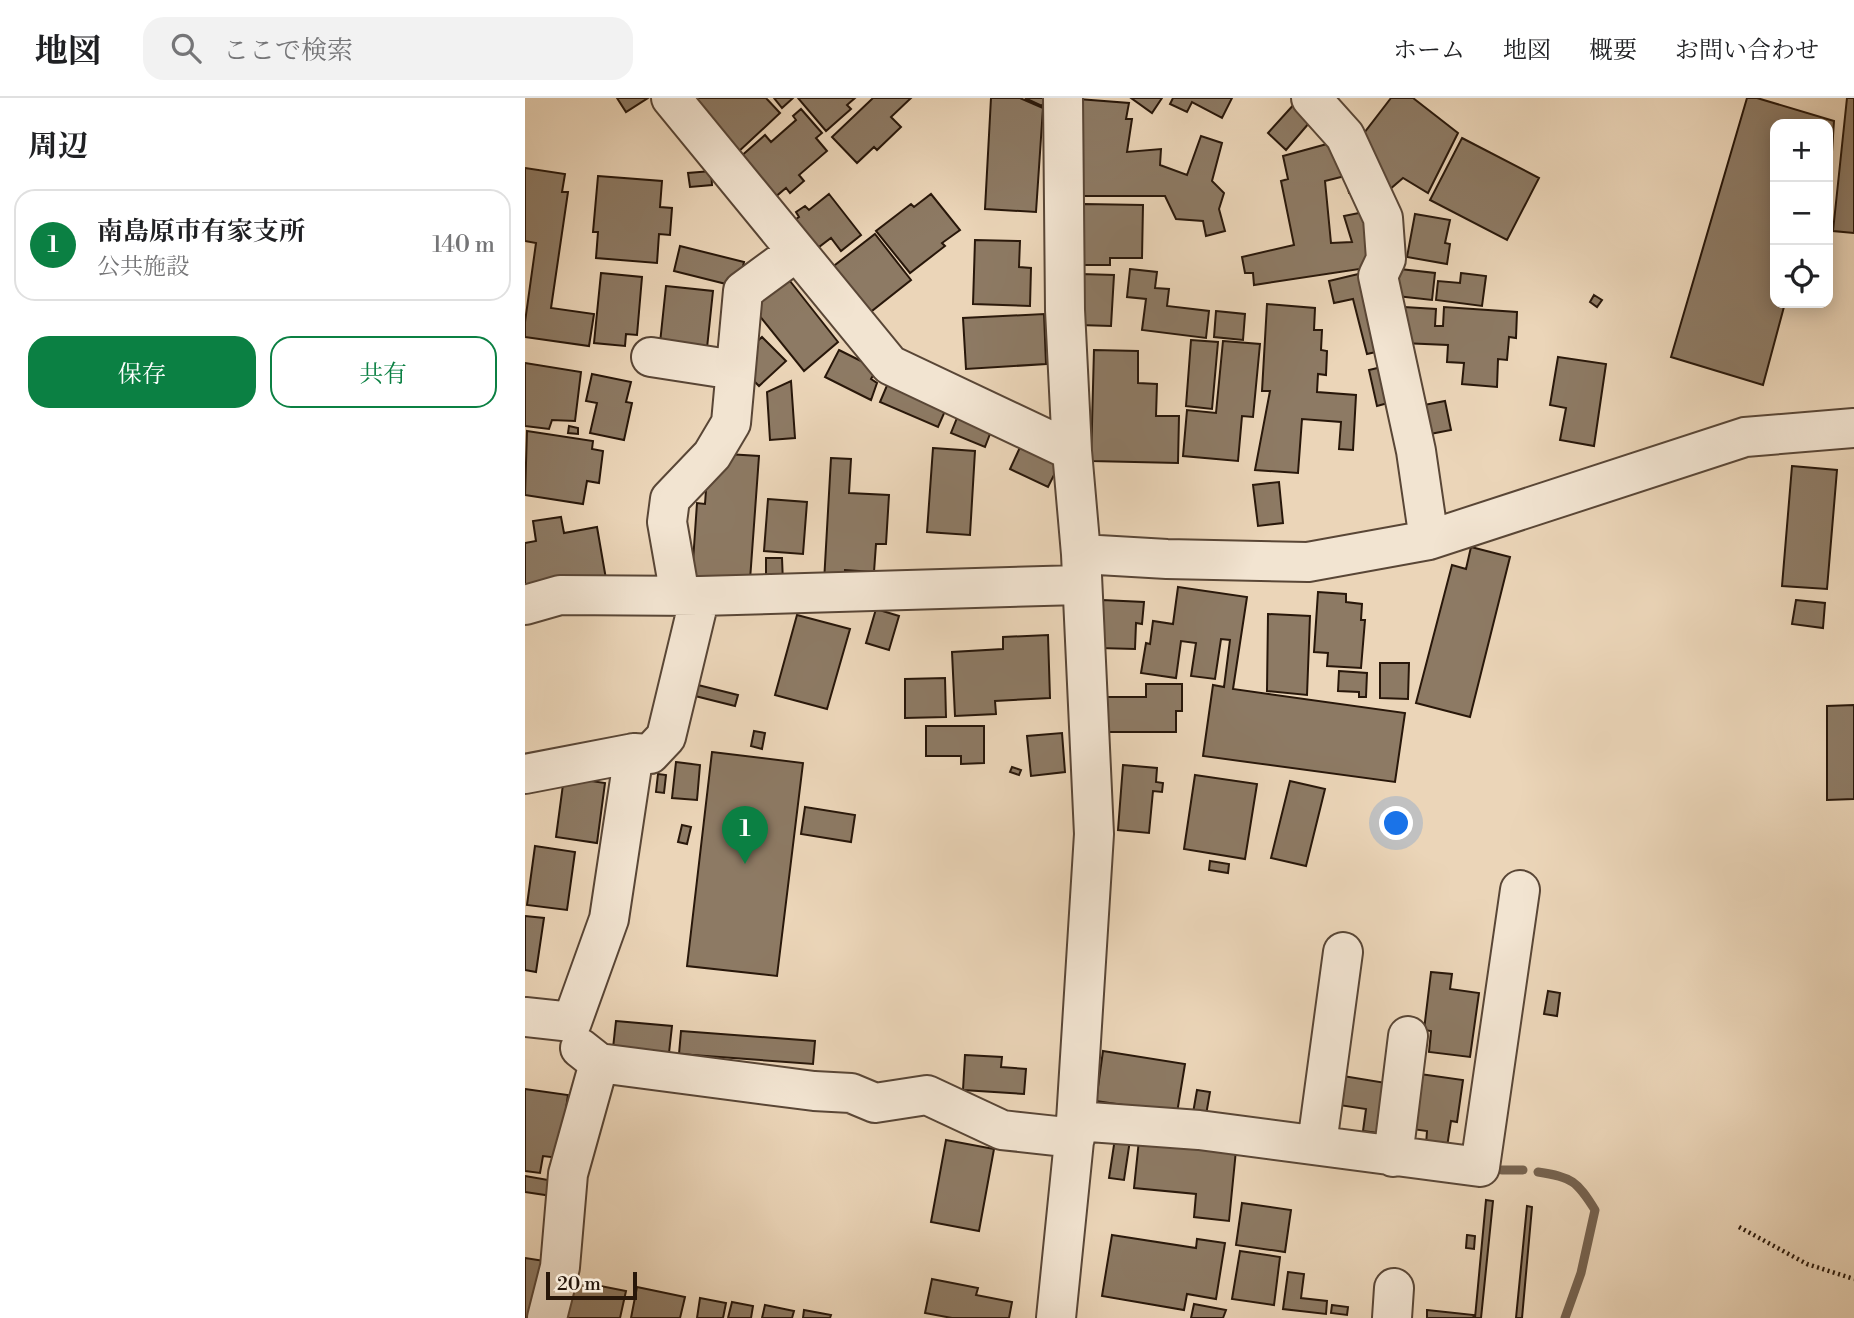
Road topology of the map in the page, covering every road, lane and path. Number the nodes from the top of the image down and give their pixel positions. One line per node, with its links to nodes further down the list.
1 (673, 98): 4 (street)
2 (1063, 98): 8 (street)
3 (1311, 98): 9 (street)
4 (796, 252): 6 (street); 8 (street)
5 (651, 357): 6 (street)
6 (735, 370): 11 (street)
7 (1854, 428): 9 (street)
8 (1072, 451): 10 (street)
9 (1429, 540): 10 (street)
10 (1081, 569): 11 (street); 21 (street)
11 (690, 596): 12 (street); 13 (street)
12 (525, 605)
13 (634, 753): 14 (street); 18 (street)
14 (525, 774)
15 (1520, 890): 23 (street)
16 (1343, 952): 22 (street)
17 (525, 1017): 18 (street)
18 (572, 1022): 20 (street)
19 (1408, 1035): 23 (street)
20 (599, 1063): 21 (street); 26 (street)
21 (1075, 1130): 22 (street); 27 (street)
22 (1317, 1144): 23 (street)
23 (1393, 1157)
24 (1739, 1227): 25 (path)
25 (1854, 1279)
26 (547, 1318)
27 (1056, 1318)

